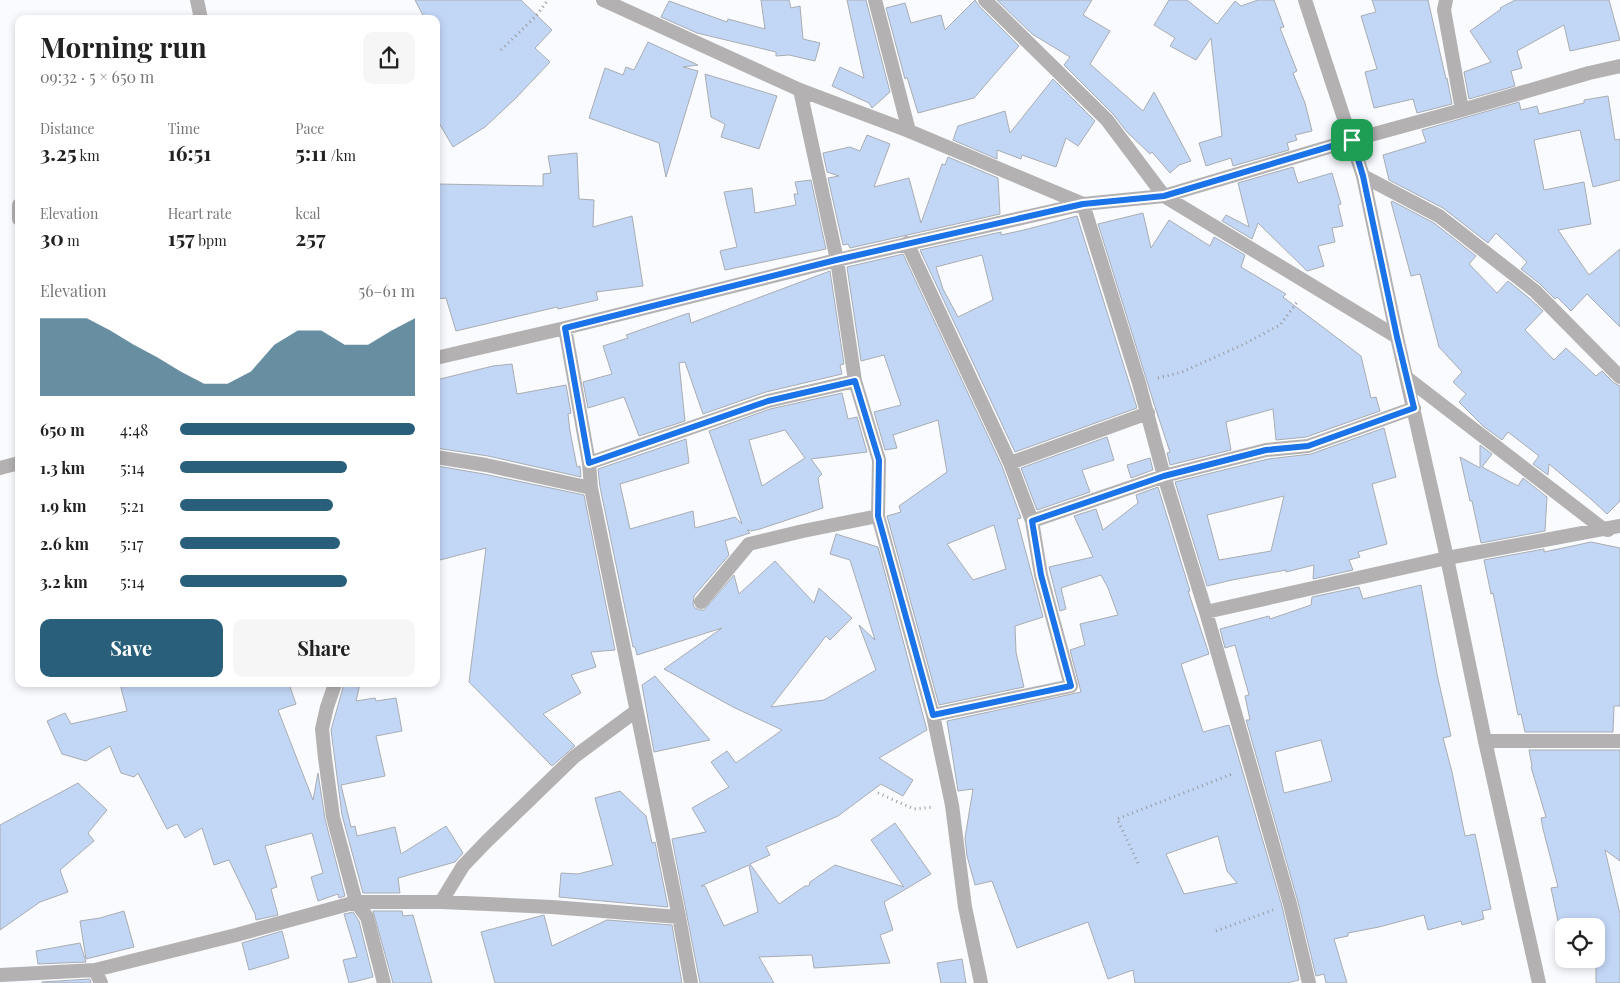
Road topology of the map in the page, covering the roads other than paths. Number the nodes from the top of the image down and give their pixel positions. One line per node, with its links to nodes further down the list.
1 (197, 0): 7 (street)
2 (603, 0): 9 (street)
3 (875, 0): 11 (street)
4 (984, 0): 14 (street)
5 (1305, 0): 12 (street)
6 (1446, 0): 10 (street)
7 (200, 15)
8 (1620, 66): 10 (street)
9 (800, 90): 11 (street); 17 (street)
10 (1462, 110): 12 (street)
11 (909, 131): 15 (street)
12 (1352, 140): 13 (street); 14 (street)
13 (1363, 176): 19 (street); 21 (street)
14 (1164, 196): 15 (street); 19 (street)
15 (1083, 204): 16 (street); 25 (street)
16 (907, 243): 17 (street); 29 (street)
17 (836, 260): 18 (street); 23 (street)
18 (565, 328): 20 (street); 27 (street)
19 (1397, 337): 22 (street)
20 (440, 357)
21 (1620, 377)
22 (1407, 378): 24 (street); 36 (street)
23 (855, 381): 27 (street); 33 (street)
24 (1414, 408): 31 (street); 38 (street)
25 (1148, 413): 29 (street); 31 (street)
26 (440, 458): 32 (street)
27 (589, 463): 32 (street)
28 (15, 464): 30 (street)
29 (1010, 464): 34 (street)
30 (0, 468)
31 (1164, 476): 34 (street); 40 (street)
32 (591, 488): 42 (street)
33 (878, 516): 39 (street); 43 (street)
34 (1032, 521): 43 (street)
35 (1620, 526): 36 (street)
36 (1602, 528): 37 (street); 38 (street)
37 (1620, 535)
38 (1447, 558): 40 (street); 44 (street)
39 (701, 602)
40 (1206, 612): 55 (street)
41 (334, 687): 46 (street)
42 (636, 711): 47 (street); 48 (street)
43 (933, 715): 54 (street)
44 (1484, 741): 45 (street); 56 (street)
45 (1620, 742)
46 (356, 902): 47 (street); 49 (street); 52 (street)
47 (441, 902): 48 (street)
48 (679, 917): 53 (street)
49 (95, 970): 50 (street); 51 (street)
50 (0, 975)
51 (101, 983)
52 (384, 983)
53 (691, 983)
54 (981, 983)
55 (1309, 983)
56 (1539, 983)

